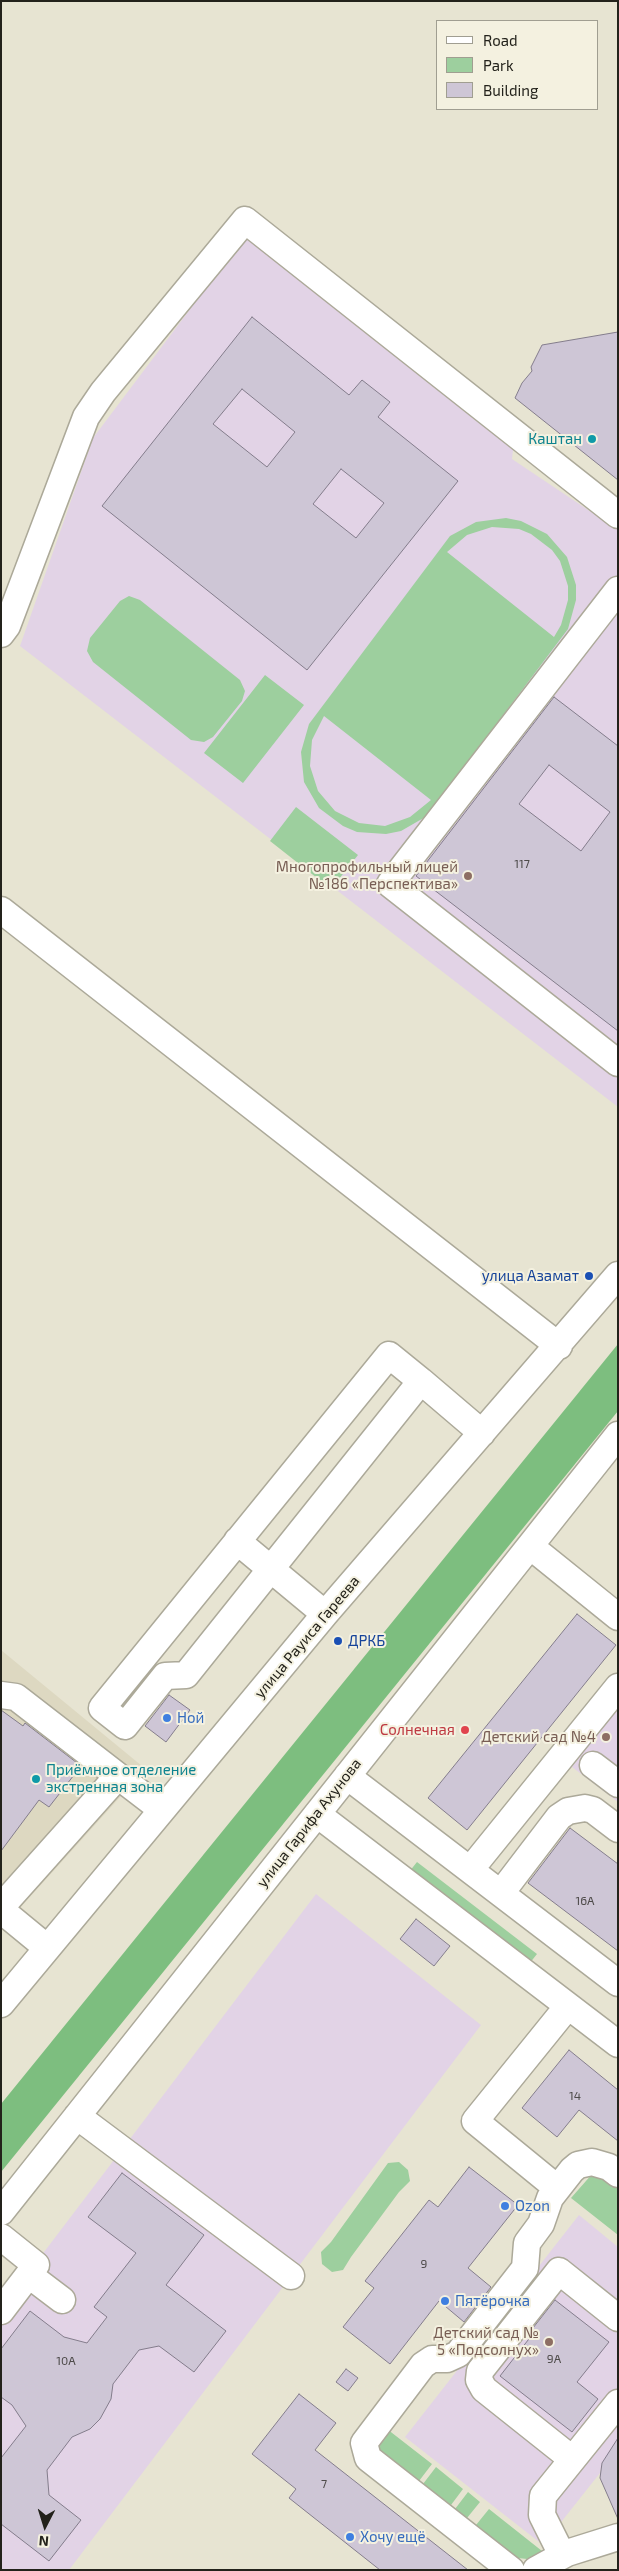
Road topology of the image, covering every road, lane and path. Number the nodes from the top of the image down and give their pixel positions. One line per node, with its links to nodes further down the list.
1 (618, 515): 3 (street)
2 (618, 590): 5 (street)
3 (1, 634)
4 (1, 910): 7 (street)
5 (618, 1063)
6 (618, 1275): 7 (street, улица Рауиса Гареева)
7 (559, 1346): 9 (street, улица Рауиса Гареева)
8 (421, 1381): 9 (street); 11 (street); 13 (street)
9 (482, 1433): 14 (street, улица Рауиса Гареева)
10 (618, 1434): 12 (street, улица Гарифа Ахунова)
11 (238, 1541): 13 (street); 13 (street)
12 (530, 1546): 15 (street); 20 (street, улица Гарифа Ахунова)
13 (270, 1568): 14 (street)
14 (325, 1614): 22 (street, улица Рауиса Гареева)
15 (618, 1617)
16 (618, 1687): 25 (street)
17 (1, 1695): 19 (street)
18 (593, 1765): 21 (street)
19 (118, 1776): 22 (street); 27 (street)
20 (347, 1776): 23 (street, улица Гарифа Ахунова); 25 (street)
21 (618, 1784)
22 (161, 1809): 28 (street, улица Рауиса Гареева)
23 (317, 1814): 31 (street); 33 (street, улица Гарифа Ахунова)
24 (614, 1818): 26 (street)
25 (470, 1870): 26 (street)
26 (501, 1893): 29 (street)
27 (1, 1908): 28 (street)
28 (46, 1947): 30 (street, улица Рауиса Гареева)
29 (618, 1983)
30 (1, 2004)
31 (568, 2006): 32 (street); 35 (street)
32 (618, 2044)
33 (78, 2116): 36 (street, улица Гарифа Ахунова); 39 (street)
34 (618, 2174): 35 (street)
35 (557, 2188): 47 (street)
36 (1, 2212)
37 (1, 2237): 38 (street)
38 (29, 2275): 40 (street); 41 (street)
39 (291, 2276)
40 (62, 2300)
41 (1, 2311)
42 (618, 2318): 44 (street)
43 (618, 2403): 44 (street)
44 (572, 2459): 46 (street)
45 (618, 2537): 46 (street)
46 (562, 2556): 48 (street)
47 (511, 2570)
48 (536, 2570)

